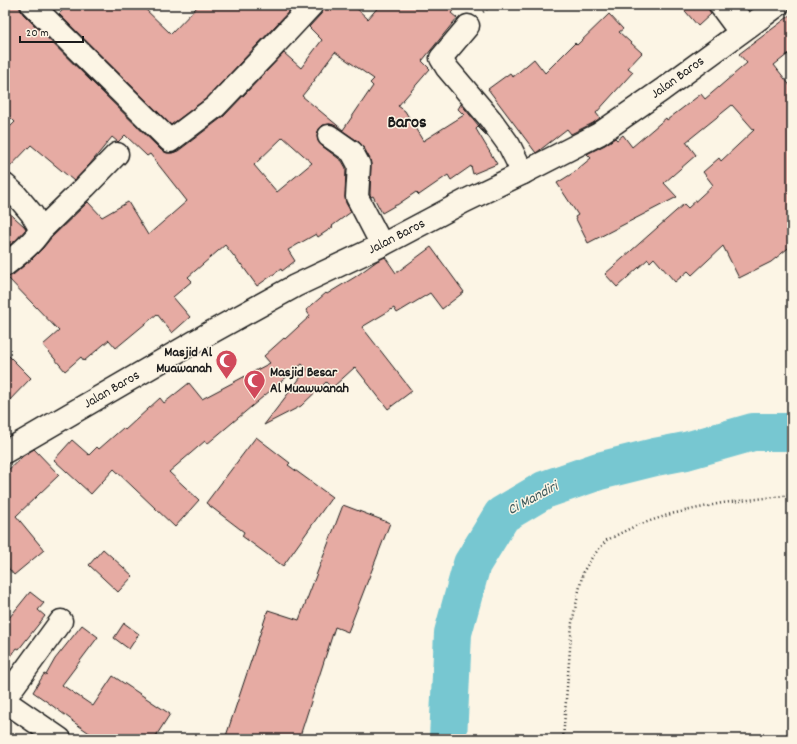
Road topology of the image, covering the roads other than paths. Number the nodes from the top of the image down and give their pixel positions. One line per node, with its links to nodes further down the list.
1 (32, 5): 2 (street)
2 (312, 5)
3 (720, 5): 7 (street)
4 (736, 5): 7 (lane)
5 (778, 5): 7 (street, Jalan Baros)
6 (468, 26): 10 (street)
7 (746, 28): 10 (street, Jalan Baros)
8 (329, 136): 13 (street)
9 (117, 154): 12 (street)
10 (523, 173): 13 (street, Jalan Baros)
11 (5, 185): 12 (street)
12 (41, 230): 14 (street)
13 (382, 245): 15 (street, Jalan Baros)
14 (5, 265)
15 (5, 452)
16 (61, 621): 17 (street)
17 (5, 699): 18 (street)
18 (60, 739)

